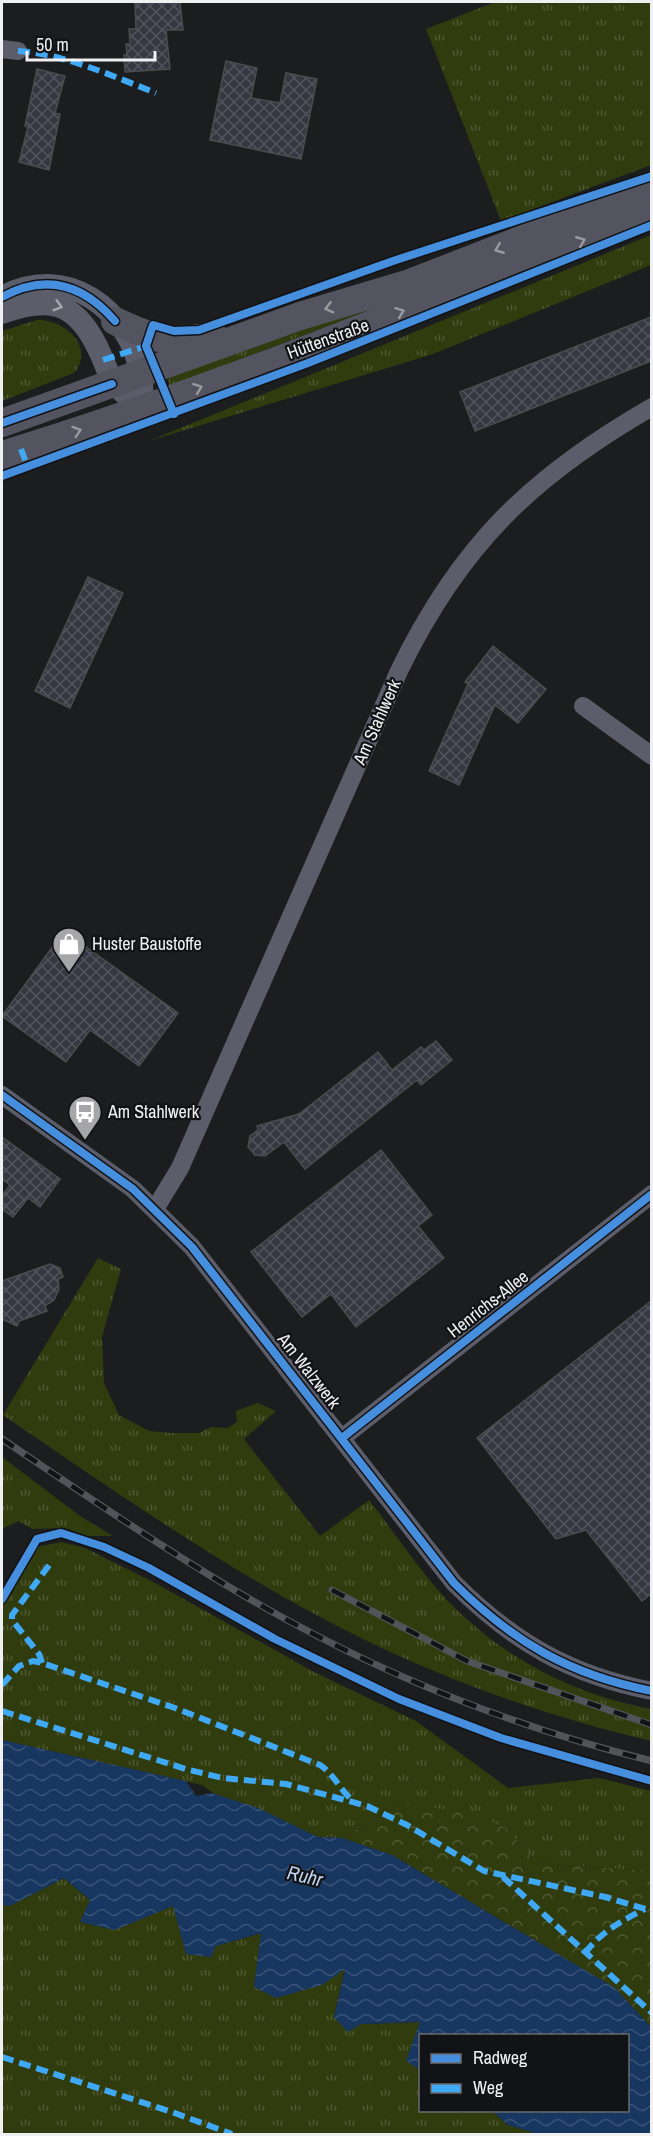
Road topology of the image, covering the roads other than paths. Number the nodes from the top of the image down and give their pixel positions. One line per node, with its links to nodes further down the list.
1 (651, 189): 5 (main road, Hüttenstraße, one-way to 5)
2 (651, 213): 9 (main road, Hüttenstraße, one-way to 2)
3 (2, 297): 6 (street)
4 (2, 314): 8 (street, one-way to 8)
5 (300, 316): 6 (main road); 7 (main road, Hüttenstraße)
6 (115, 321): 7 (street)
7 (141, 374): 8 (main road, Hüttenstraße); 9 (street)
8 (112, 384): 9 (street); 11 (main road, Hüttenstraße)
9 (143, 408): 12 (main road, Hüttenstraße, one-way to 9)
10 (651, 408): 17 (street, Am Stahlwerk)
11 (2, 423)
12 (2, 455)
13 (583, 706): 14 (street)
14 (651, 756)
15 (2, 1095): 17 (street, Am Walzwerk)
16 (651, 1194): 18 (street, Henrichs-Allee)
17 (155, 1209): 18 (street, Am Walzwerk)
18 (342, 1438): 19 (street, Am Walzwerk)
19 (651, 1691)

